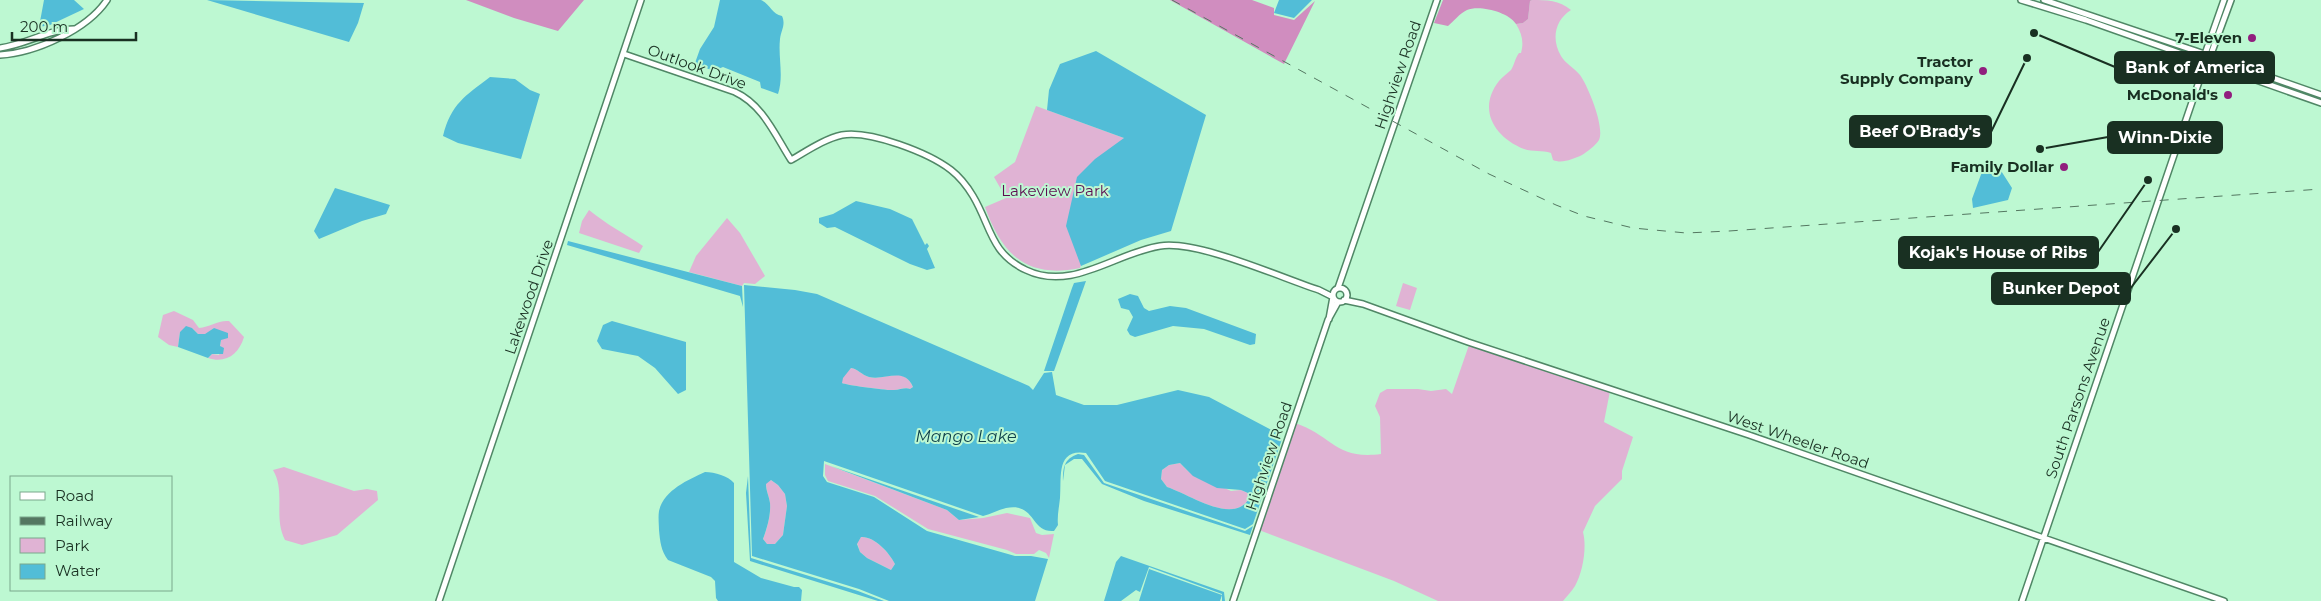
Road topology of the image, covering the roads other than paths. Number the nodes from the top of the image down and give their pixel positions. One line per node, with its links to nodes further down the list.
1 (108, 0): 8 (street)
2 (641, 0): 10 (street, Lakewood Drive)
3 (1437, 0): 16 (street, Highview Road)
4 (2021, 0): 13 (street)
5 (2044, 0): 12 (street)
6 (2224, 0): 12 (street, South Parsons Avenue)
7 (2231, 0): 12 (street, South Parsons Avenue)
8 (74, 28): 9 (street); 11 (street)
9 (0, 48)
10 (624, 54): 18 (street, Outlook Drive); 26 (street, Lakewood Drive)
11 (0, 55)
12 (2208, 55): 13 (street, South Parsons Avenue); 14 (street)
13 (2206, 61): 15 (street); 25 (street, South Parsons Avenue)
14 (2321, 95)
15 (2321, 103)
16 (1345, 271): 17 (street, Highview Road); 19 (street, Highview Road)
17 (1337, 289): 18 (street); 19 (street, West Wheeler Road); 20 (street, Highview Road)
18 (1319, 290): 20 (street)
19 (1345, 291): 21 (street, Highview Road); 23 (street, West Wheeler Road)
20 (1333, 297): 22 (street); 24 (street, Highview Road)
21 (1344, 300): 22 (street); 23 (street, West Wheeler Road)
22 (1338, 302): 24 (street, Highview Road)
23 (1363, 304): 25 (street, West Wheeler Road)
24 (1328, 320): 27 (street, Highview Road)
25 (2043, 539): 28 (street, South Parsons Avenue); 29 (street, West Wheeler Road)
26 (439, 601)
27 (1233, 601)
28 (2022, 601)
29 (2224, 601)

